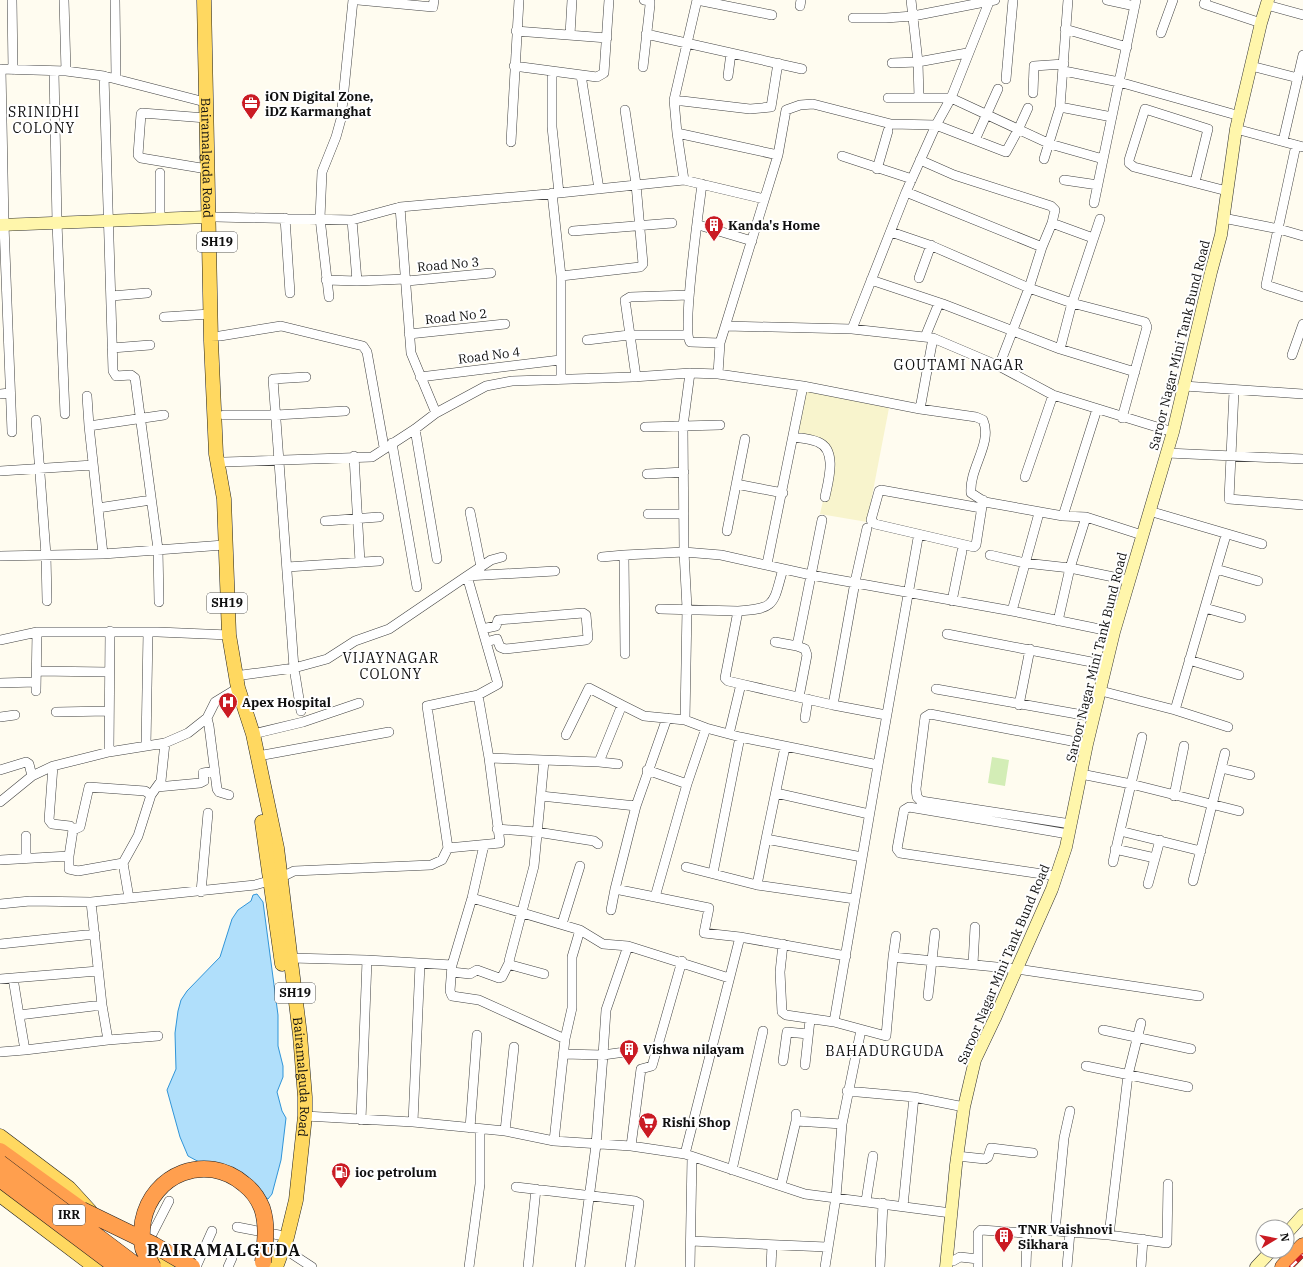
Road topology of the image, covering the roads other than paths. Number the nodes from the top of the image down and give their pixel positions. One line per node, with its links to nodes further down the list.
1 (12, 0): 50 (street)
2 (64, 0): 52 (street)
3 (114, 0): 57 (street)
4 (204, 0): 67 (main road, Bairamalguda Road / SH19)
5 (212, 0): 109 (main road, Bairamalguda Road / SH19)
6 (353, 0): 112 (street)
7 (358, 0): 8 (street)
8 (434, 0)
9 (519, 0): 31 (street)
10 (572, 0): 34 (street)
11 (609, 0): 35 (street)
12 (644, 0): 33 (street)
13 (697, 0): 25 (street); 36 (street)
14 (911, 0): 27 (street)
15 (951, 0): 24 (street)
16 (1013, 0): 59 (street)
17 (1068, 0): 30 (street)
18 (1107, 0): 23 (street)
19 (1173, 0): 32 (street)
20 (1206, 0): 29 (street)
21 (992, 1): 24 (street); 39 (street)
22 (1267, 2): 26 (street); 29 (main road, Saroor Nagar Mini Tank Bund Road)
23 (1135, 3): 37 (street)
24 (958, 7): 27 (street)
25 (772, 15)
26 (1303, 15)
27 (913, 16): 28 (street); 41 (street)
28 (853, 18)
29 (1261, 23): 45 (main road, Saroor Nagar Mini Tank Bund Road)
30 (1065, 29): 37 (street); 47 (street)
31 (516, 31): 34 (street); 44 (street)
32 (1161, 33)
33 (646, 34): 36 (street); 46 (street)
34 (570, 35): 35 (street)
35 (607, 38): 54 (street)
36 (686, 43): 38 (street); 66 (street)
37 (1127, 47): 60 (street)
38 (731, 53): 42 (street); 56 (street)
39 (967, 53): 41 (street); 65 (street)
40 (1303, 55): 58 (street)
41 (918, 62): 43 (street); 64 (street)
42 (778, 63): 49 (street); 68 (street)
43 (892, 63)
44 (514, 66): 53 (street); 84 (street)
45 (1251, 66): 58 (street); 74 (main road, Saroor Nagar Mini Tank Bund Road)
46 (643, 67)
47 (1064, 68): 60 (street); 62 (street); 69 (street)
48 (1, 69): 50 (street); 120 (street)
49 (802, 69)
50 (13, 70): 51 (street)
51 (54, 71): 52 (street); 117 (street)
52 (66, 71): 55 (street)
53 (552, 72): 54 (street); 105 (street)
54 (581, 75): 102 (street)
55 (104, 76): 57 (street); 116 (street)
56 (728, 76)
57 (116, 78): 67 (street)
58 (1298, 78): 83 (street)
59 (1006, 79)
60 (1119, 82): 74 (street); 75 (street)
61 (998, 89): 73 (street)
62 (1033, 93)
63 (888, 98): 64 (street)
64 (920, 98): 65 (street)
65 (951, 98): 73 (street); 77 (street)
66 (674, 100): 68 (street); 81 (street)
67 (206, 102): 76 (main road, Bairamalguda Road / SH19)
68 (771, 106): 72 (street)
69 (1060, 107): 75 (street); 85 (street)
70 (1028, 108): 79 (street)
71 (625, 110): 99 (street)
72 (786, 110): 77 (street); 87 (street)
73 (987, 114): 79 (street); 82 (street)
74 (1240, 116): 78 (main road, Saroor Nagar Mini Tank Bund Road)
75 (1112, 117): 91 (street)
76 (206, 118): 93 (main road, Bairamalguda Road / SH19); 93 (street)
77 (936, 125): 82 (street); 90 (street)
78 (1236, 129): 83 (street); 103 (main road, Saroor Nagar Mini Tank Bund Road)
79 (1018, 130): 82 (street); 85 (street)
80 (888, 131): 92 (street)
81 (676, 133): 87 (street); 96 (street)
82 (976, 140)
83 (1282, 140): 86 (street)
84 (512, 142)
85 (1050, 144): 89 (street); 91 (street)
86 (1300, 146): 123 (street)
87 (778, 155): 106 (street)
88 (842, 156): 92 (street)
89 (1044, 159)
90 (920, 160): 95 (street); 119 (street)
91 (1103, 160): 101 (street)
92 (877, 169): 95 (street)
93 (207, 170): 109 (main road, Bairamalguda Road / SH19)
94 (160, 173): 110 (street)
95 (912, 179): 104 (street)
96 (684, 180): 99 (street); 100 (street)
97 (1064, 180): 101 (street)
98 (1195, 182): 98 (street); 103 (street)
99 (636, 184): 102 (street); 121 (street)
100 (702, 184): 106 (street); 142 (street)
101 (1098, 186): 107 (street)
102 (599, 189): 105 (street)
103 (1227, 191): 113 (main road, Saroor Nagar Mini Tank Bund Road)
104 (906, 192): 125 (street); 130 (street)
105 (556, 193): 108 (street); 132 (street)
106 (764, 199): 128 (street)
107 (1094, 203)
108 (400, 207): 115 (street); 135 (street)
109 (212, 217): 110 (main road); 111 (street); 148 (main road, Bairamalguda Road / SH19); 158 (main road, Bairamalguda Road / SH19)
110 (160, 218): 116 (main road)
111 (285, 218): 112 (street); 140 (street)
112 (320, 218): 115 (street); 134 (street)
113 (1223, 218): 123 (street); 177 (main road, Saroor Nagar Mini Tank Bund Road)
114 (1100, 219): 127 (street)
115 (352, 220): 137 (street)
116 (108, 221): 117 (main road); 143 (street)
117 (57, 223): 120 (main road); 188 (street)
118 (672, 223): 121 (street)
119 (1052, 223): 127 (street); 130 (street)
120 (2, 225): 141 (street)
121 (638, 226): 124 (street); 132 (street)
122 (702, 226): 128 (street)
123 (1279, 229): 126 (street); 145 (street)
124 (572, 232)
125 (891, 232): 129 (street); 136 (street)
126 (1303, 236)
127 (1093, 238): 147 (street)
128 (752, 241): 152 (street)
129 (930, 246): 133 (street); 138 (street)
130 (1042, 247): 138 (street)
131 (491, 273): 135 (street, Road No 3)
132 (561, 276): 167 (street)
133 (919, 278)
134 (326, 280): 137 (street, Road No 3); 144 (street)
135 (406, 280): 137 (street, Road No 3); 155 (street)
136 (871, 280): 146 (street); 153 (street)
137 (357, 281)
138 (1029, 288): 147 (street); 154 (street)
139 (147, 293): 143 (street)
140 (290, 293)
141 (3, 295): 165 (street)
142 (689, 295): 156 (street); 157 (street)
143 (111, 296): 163 (street)
144 (329, 297)
145 (1303, 297)
146 (940, 303): 154 (street); 159 (street)
147 (1072, 303): 164 (street); 169 (street)
148 (210, 314): 149 (street); 217 (main road, Bairamalguda Road / SH19)
149 (164, 317)
150 (505, 324): 155 (street, Road No 2)
151 (1303, 324): 166 (street)
152 (726, 326): 153 (street); 161 (street)
153 (852, 329): 159 (street)
154 (1012, 331): 164 (street); 168 (street)
155 (409, 334): 173 (street)
156 (629, 335): 157 (street); 160 (street); 174 (street)
157 (687, 335): 161 (street)
158 (220, 336): 189 (main road, Bairamalguda Road / SH19); 204 (street)
159 (929, 337): 168 (street); 184 (street)
160 (587, 340)
161 (720, 343): 171 (street)
162 (150, 345): 163 (street)
163 (112, 348): 193 (street)
164 (1060, 349): 169 (street)
165 (4, 350): 179 (street)
166 (1292, 355)
167 (560, 360): 173 (street, Road No 4); 175 (street)
168 (999, 366): 182 (street)
169 (1135, 372): 192 (street)
170 (690, 373): 171 (street); 174 (street); 197 (street)
171 (718, 374): 176 (street)
172 (306, 377): 190 (street)
173 (420, 377): 187 (street)
174 (636, 377): 175 (street)
175 (561, 379): 187 (street)
176 (803, 386): 184 (street); 202 (street)
177 (1184, 386): 178 (street); 201 (main road, Saroor Nagar Mini Tank Bund Road)
178 (1234, 390): 181 (street); 206 (street)
179 (10, 393): 180 (street); 200 (street)
180 (0, 394)
181 (1303, 394)
182 (1053, 395): 185 (street); 216 (street)
183 (87, 396): 196 (street)
184 (920, 409): 222 (street)
185 (1097, 410): 192 (street); 230 (street)
186 (346, 411): 190 (street)
187 (436, 413): 199 (street)
188 (65, 414)
189 (224, 415): 190 (street); 210 (main road, Bairamalguda Road / SH19)
190 (276, 415): 209 (street)
191 (164, 416): 193 (street)
192 (1122, 418): 201 (street)
193 (140, 419): 196 (street); 221 (street)
194 (36, 420): 212 (street)
195 (720, 425): 197 (street)
196 (89, 426): 211 (street)
197 (683, 426): 198 (street); 214 (street)
198 (645, 427)
199 (415, 429): 204 (street); 253 (street)
200 (12, 432)
201 (1173, 432): 205 (main road, Saroor Nagar Mini Tank Bund Road)
202 (793, 436): 219 (street); 220 (street)
203 (745, 438): 218 (street)
204 (388, 445): 207 (street); 269 (street)
205 (1167, 453): 206 (street); 225 (main road, Saroor Nagar Mini Tank Bund Road)
206 (1232, 455): 208 (street); 223 (street)
207 (354, 456): 209 (street); 233 (street)
208 (1303, 458)
209 (278, 460): 210 (street); 258 (street)
210 (224, 462): 217 (main road, Bairamalguda Road / SH19)
211 (93, 465): 212 (street); 224 (street)
212 (39, 468): 213 (street); 247 (street)
213 (0, 471)
214 (684, 472): 215 (street); 229 (street)
215 (647, 474)
216 (1025, 477)
217 (222, 484): 241 (main road, Bairamalguda Road / SH19)
218 (736, 484): 219 (street); 237 (street)
219 (783, 493): 257 (street)
220 (825, 498)
221 (152, 500): 224 (street); 243 (street)
222 (976, 502): 222 (street); 227 (street)
223 (1303, 505)
224 (98, 508): 246 (street)
225 (1149, 511): 238 (main road, Saroor Nagar Mini Tank Bund Road); 239 (street)
226 (470, 512): 259 (street)
227 (1039, 513): 230 (street); 256 (street)
228 (648, 514): 229 (street)
229 (684, 514): 245 (street)
230 (1063, 516): 232 (street)
231 (379, 517): 233 (street)
232 (1086, 517): 238 (street); 261 (street)
233 (358, 519): 235 (street); 255 (street)
234 (822, 520): 264 (street)
235 (325, 521)
236 (867, 528): 268 (street)
237 (727, 531)
238 (1142, 535): 266 (main road, Saroor Nagar Mini Tank Bund Road)
239 (1226, 535): 242 (street); 262 (street)
240 (918, 538): 270 (street)
241 (224, 544): 243 (street); 287 (main road, Bairamalguda Road / SH19)
242 (1262, 544)
243 (158, 549): 246 (street); 273 (street)
244 (962, 551): 272 (street)
245 (684, 552): 248 (street); 257 (street); 275 (street)
246 (103, 554): 247 (street)
247 (46, 555): 250 (street); 271 (street)
248 (624, 555): 252 (street); 293 (street)
249 (990, 555): 256 (street)
250 (0, 556)
251 (502, 556): 259 (street)
252 (602, 556)
253 (437, 559)
254 (379, 561): 255 (street)
255 (360, 562): 258 (street)
256 (1025, 562): 261 (street); 278 (street)
257 (767, 564): 260 (street)
258 (287, 567): 296 (street)
259 (481, 567): 265 (street)
260 (783, 568): 264 (street); 277 (street)
261 (1070, 568): 266 (street); 280 (street)
262 (1216, 569): 267 (street); 276 (street)
263 (555, 571): 265 (street)
264 (811, 575): 268 (street); 291 (street)
265 (467, 576): 281 (street); 296 (street)
266 (1128, 580): 285 (main road, Saroor Nagar Mini Tank Bund Road)
267 (1258, 581)
268 (855, 582): 270 (street); 309 (street)
269 (417, 587)
270 (907, 593): 272 (street); 316 (street)
271 (47, 601)
272 (952, 601): 278 (street)
273 (159, 602)
274 (660, 608): 275 (street)
275 (687, 608): 277 (street); 323 (street)
276 (1205, 608): 279 (street); 294 (street)
277 (738, 611): 302 (street)
278 (1012, 611): 280 (street)
279 (1241, 618)
280 (1058, 621): 285 (street)
281 (482, 629): 289 (street); 289 (street)
282 (110, 631): 283 (street); 284 (street); 298 (street)
283 (37, 632): 288 (street); 297 (street)
284 (148, 632): 287 (street); 334 (street)
285 (1114, 632): 295 (main road, Saroor Nagar Mini Tank Bund Road)
286 (947, 634): 292 (street)
287 (229, 635): 300 (main road, Bairamalguda Road / SH19)
288 (0, 640)
289 (486, 642): 305 (street)
290 (776, 642): 291 (street)
291 (797, 646): 306 (street)
292 (1030, 649): 295 (street); 310 (street)
293 (625, 654)
294 (1189, 660): 299 (street); 311 (street)
295 (1107, 665): 304 (main road, Saroor Nagar Mini Tank Bund Road)
296 (294, 668): 300 (street); 313 (street)
297 (37, 671): 298 (street); 301 (street)
298 (109, 672): 312 (street)
299 (1239, 675)
300 (236, 682): 319 (street); 322 (main road, Bairamalguda Road / SH19)
301 (0, 683)
302 (741, 684): 306 (street); 328 (street)
303 (936, 689): 310 (street)
304 (1101, 691): 311 (street); 318 (main road, Saroor Nagar Mini Tank Bund Road)
305 (478, 695): 340 (street); 379 (street)
306 (804, 698): 309 (street); 321 (street)
307 (359, 703): 327 (street)
308 (622, 705): 320 (street); 329 (street); 342 (street)
309 (833, 705): 316 (street)
310 (1019, 705): 318 (street)
311 (1175, 710): 324 (street)
312 (108, 711): 314 (street); 337 (street)
313 (300, 711)
314 (56, 712)
315 (15, 715): 317 (street)
316 (886, 715): 344 (street)
317 (0, 717)
318 (1094, 717): 333 (main road, Saroor Nagar Mini Tank Bund Road)
319 (207, 718): 332 (street); 350 (street)
320 (667, 718): 323 (street); 349 (street)
321 (805, 718)
322 (248, 720): 327 (main road, Bairamalguda Road / SH19); 393 (main road, Bairamalguda Road / SH19)
323 (685, 720): 325 (street)
324 (1228, 727)
325 (706, 728): 328 (street); 355 (street)
326 (389, 732): 339 (street)
327 (254, 734): 339 (main road, Bairamalguda Road / SH19)
328 (729, 734): 330 (street)
329 (566, 735)
330 (740, 736): 336 (street); 391 (street)
331 (1142, 737): 356 (street)
332 (165, 743): 334 (street); 357 (street)
333 (1087, 744): 352 (main road, Saroor Nagar Mini Tank Bund Road); 370 (street)
334 (146, 746): 337 (street)
335 (1184, 746): 362 (street)
336 (785, 747): 344 (street); 358 (street)
337 (109, 752): 345 (street)
338 (1225, 753): 347 (street)
339 (258, 756): 393 (main road, Bairamalguda Road / SH19)
340 (489, 758): 341 (street); 369 (street)
341 (544, 761): 342 (street); 361 (street)
342 (599, 762): 343 (street)
343 (618, 764)
344 (878, 765): 368 (street)
345 (53, 766): 354 (street); 371 (street)
346 (10, 768): 348 (street); 351 (street); 354 (street)
347 (1221, 768): 353 (street); 364 (street)
348 (0, 770)
349 (647, 770): 355 (street); 365 (street)
350 (215, 771): 357 (street); 360 (street)
351 (0, 774)
352 (1081, 774): 356 (street); 370 (main road, Saroor Nagar Mini Tank Bund Road)
353 (1250, 775)
354 (32, 776): 363 (street)
355 (687, 784): 399 (street)
356 (1131, 784): 362 (street); 372 (street)
357 (157, 787): 359 (street)
358 (776, 793): 368 (street); 375 (street)
359 (151, 795): 371 (street); 388 (street)
360 (229, 795)
361 (541, 796): 365 (street); 373 (street)
362 (1174, 796): 364 (street)
363 (0, 802)
364 (1211, 804): 366 (street); 381 (street)
365 (636, 806): 397 (street)
366 (1239, 811)
367 (208, 812): 398 (street)
368 (869, 814): 383 (street)
369 (498, 829): 373 (street); 378 (street)
370 (1070, 829): 392 (main road, Saroor Nagar Mini Tank Bund Road); 392 (street)
371 (73, 830): 382 (street)
372 (1120, 831): 376 (street); 380 (street)
373 (537, 832): 377 (street); 406 (street)
374 (26, 836): 384 (street)
375 (766, 839): 383 (street); 396 (street)
376 (1160, 840): 381 (street); 385 (street)
377 (598, 844)
378 (484, 845): 379 (street); 401 (street)
379 (448, 848): 393 (street)
380 (1115, 849): 385 (street); 387 (street)
381 (1201, 851): 394 (street)
382 (69, 856): 384 (street); 388 (street)
383 (862, 857): 402 (street)
384 (26, 858): 386 (street)
385 (1155, 858): 395 (street)
386 (0, 860)
387 (1113, 862)
388 (123, 863): 400 (street)
389 (580, 866): 408 (street)
390 (686, 867): 391 (street)
391 (713, 873): 396 (street)
392 (1056, 876): 428 (main road, Saroor Nagar Mini Tank Bund Road)
393 (275, 880): 398 (street); 407 (main road, Bairamalguda Road / SH19)
394 (1193, 881)
395 (1148, 884)
396 (757, 885): 402 (street)
397 (615, 889): 399 (street); 405 (street)
398 (201, 892): 400 (street)
399 (654, 897): 414 (street)
400 (129, 898): 403 (street)
401 (472, 898): 406 (street); 427 (street)
402 (855, 899): 418 (street)
403 (91, 902): 404 (street); 411 (street)
404 (0, 904)
405 (611, 910)
406 (522, 912): 408 (street); 424 (street)
407 (280, 923): 420 (main road, Bairamalguda Road / SH19); 483 (main road, Bairamalguda Road / SH19)
408 (562, 924): 410 (street)
409 (975, 927): 426 (street)
410 (580, 930): 417 (street); 448 (street)
411 (95, 934): 415 (street); 429 (street)
412 (935, 934): 422 (street)
413 (896, 936): 419 (street)
414 (740, 937): 416 (street); 432 (street)
415 (0, 944)
416 (784, 944): 418 (street); 438 (street)
417 (628, 946): 423 (street); 456 (street)
418 (846, 956): 439 (street)
419 (893, 957): 422 (street); 441 (street)
420 (291, 958): 421 (street); 466 (main road, Bairamalguda Road / SH19)
421 (367, 960): 425 (street); 467 (street)
422 (932, 960): 426 (street); 434 (street)
423 (682, 962): 432 (street); 476 (street)
424 (509, 963): 427 (street); 430 (street)
425 (420, 964): 427 (street); 468 (street)
426 (973, 964): 428 (street)
427 (452, 968): 448 (street)
428 (1017, 969): 435 (street); 464 (main road, Saroor Nagar Mini Tank Bund Road)
429 (98, 971): 431 (street); 436 (street)
430 (544, 974)
431 (13, 978): 433 (street); 437 (street)
432 (729, 978): 479 (street)
433 (0, 979)
434 (928, 996)
435 (1199, 996)
436 (102, 1006): 437 (street); 449 (street)
437 (19, 1015): 452 (street)
438 (810, 1020): 439 (street); 444 (street)
439 (834, 1022): 441 (street)
440 (1141, 1023): 447 (street)
441 (861, 1030): 462 (street)
442 (1103, 1030): 447 (street)
443 (763, 1031): 484 (street)
444 (808, 1034): 457 (street); 458 (street)
445 (477, 1035): 470 (street)
446 (158, 1036): 449 (street)
447 (1138, 1037): 451 (street); 460 (street)
448 (565, 1039): 455 (street)
449 (108, 1040): 452 (street)
450 (514, 1047): 472 (street)
451 (1191, 1049)
452 (25, 1050): 454 (street)
453 (632, 1051): 456 (street)
454 (0, 1052)
455 (563, 1054): 456 (street); 474 (street)
456 (603, 1055): 475 (street)
457 (783, 1060)
458 (805, 1065)
459 (1086, 1066): 460 (street)
460 (1128, 1074): 461 (street); 506 (street)
461 (1188, 1087)
462 (847, 1090): 463 (street); 469 (street)
463 (914, 1097): 464 (street); 496 (street)
464 (964, 1106): 481 (main road, Saroor Nagar Mini Tank Bund Road)
465 (1070, 1111): 503 (street)
466 (305, 1116): 467 (street); 483 (main road, Bairamalguda Road / SH19)
467 (361, 1120): 468 (street)
468 (413, 1122): 470 (street)
469 (842, 1124): 487 (street); 492 (street)
470 (470, 1128): 471 (street)
471 (480, 1129): 472 (street); 527 (street)
472 (505, 1131): 474 (street)
473 (0, 1136): 497 (main road)
474 (554, 1141): 475 (street)
475 (596, 1145): 476 (street); 490 (street)
476 (631, 1146): 479 (street)
477 (0, 1151): 524 (highway, bridge)
478 (1033, 1153): 481 (street)
479 (688, 1156): 484 (street); 509 (street)
480 (873, 1156): 494 (street)
481 (957, 1156): 498 (main road, Saroor Nagar Mini Tank Bund Road)
482 (0, 1163): 521 (highway, IRR, bridge)
483 (296, 1167): 508 (main road, Bairamalguda Road / SH19)
484 (732, 1170): 487 (street)
485 (0, 1180): 520 (highway, IRR, bridge)
486 (1168, 1184): 507 (street)
487 (781, 1185): 492 (street)
488 (516, 1187): 489 (street)
489 (536, 1188): 490 (street); 528 (street)
490 (590, 1194): 529 (street); 530 (street)
491 (0, 1195): 511 (main road)
492 (836, 1197): 494 (street); 513 (street)
493 (169, 1201): 514 (street)
494 (866, 1201): 495 (street)
495 (883, 1203): 496 (street); 534 (street)
496 (903, 1206): 498 (street)
497 (92, 1213): 511 (main road); 514 (main road)
498 (951, 1213): 517 (main road, Saroor Nagar Mini Tank Bund Road)
499 (1303, 1215): 500 (main road)
500 (1295, 1224)
501 (237, 1227): 508 (street)
502 (1030, 1229): 503 (street)
503 (1055, 1230): 505 (street)
504 (212, 1231): 525 (street)
505 (1070, 1232): 506 (street); 536 (street)
506 (1109, 1235): 507 (street)
507 (1142, 1239): 537 (street)
508 (281, 1241): 518 (main road, Bairamalguda Road / SH19); 526 (street)
509 (690, 1241): 510 (street); 531 (street)
510 (772, 1245): 513 (street); 532 (street)
511 (66, 1246): 519 (main road)
512 (1303, 1246): 539 (highway)
513 (827, 1247): 533 (street)
514 (143, 1251): 523 (main road)
515 (1264, 1259): 538 (main road)
516 (978, 1263): 517 (street); 535 (street)
517 (951, 1264)
518 (267, 1266): 522 (highway, bridge)
519 (95, 1267)
520 (117, 1267)
521 (138, 1267)
522 (153, 1267)
523 (167, 1267)
524 (192, 1267)
525 (196, 1267)
526 (312, 1267)
527 (469, 1267)
528 (528, 1267)
529 (580, 1267)
530 (630, 1267)
531 (690, 1267)
532 (771, 1267)
533 (825, 1267)
534 (880, 1267)
535 (1026, 1267)
536 (1067, 1267)
537 (1142, 1267)
538 (1256, 1267)
539 (1283, 1267)

